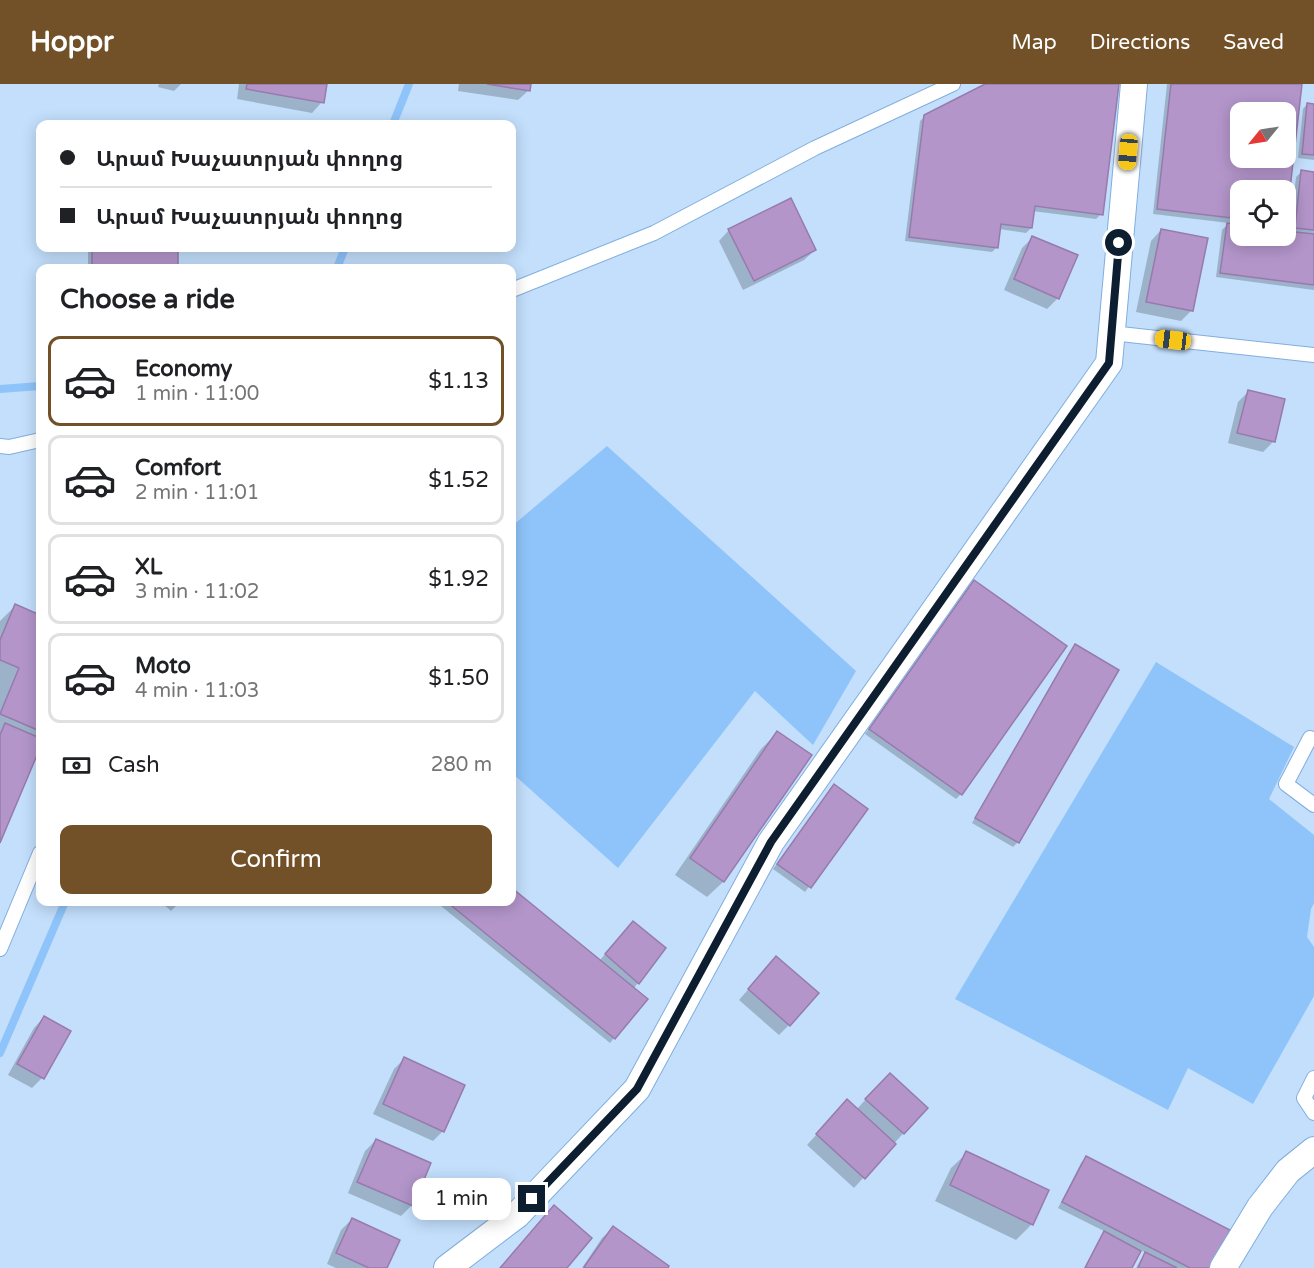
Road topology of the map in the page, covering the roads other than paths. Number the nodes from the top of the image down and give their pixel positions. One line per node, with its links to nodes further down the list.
1 (953, 84): 3 (lane)
2 (1134, 84): 4 (street)
3 (516, 288)
4 (1111, 333): 5 (lane); 15 (street)
5 (1314, 355)
6 (36, 441): 7 (lane)
7 (0, 446)
8 (1310, 738): 9 (lane)
9 (1314, 806)
10 (36, 863): 11 (lane)
11 (0, 949)
12 (1314, 1078): 13 (lane)
13 (1314, 1113)
14 (1314, 1150): 16 (street)
15 (447, 1268)
16 (1223, 1268)

